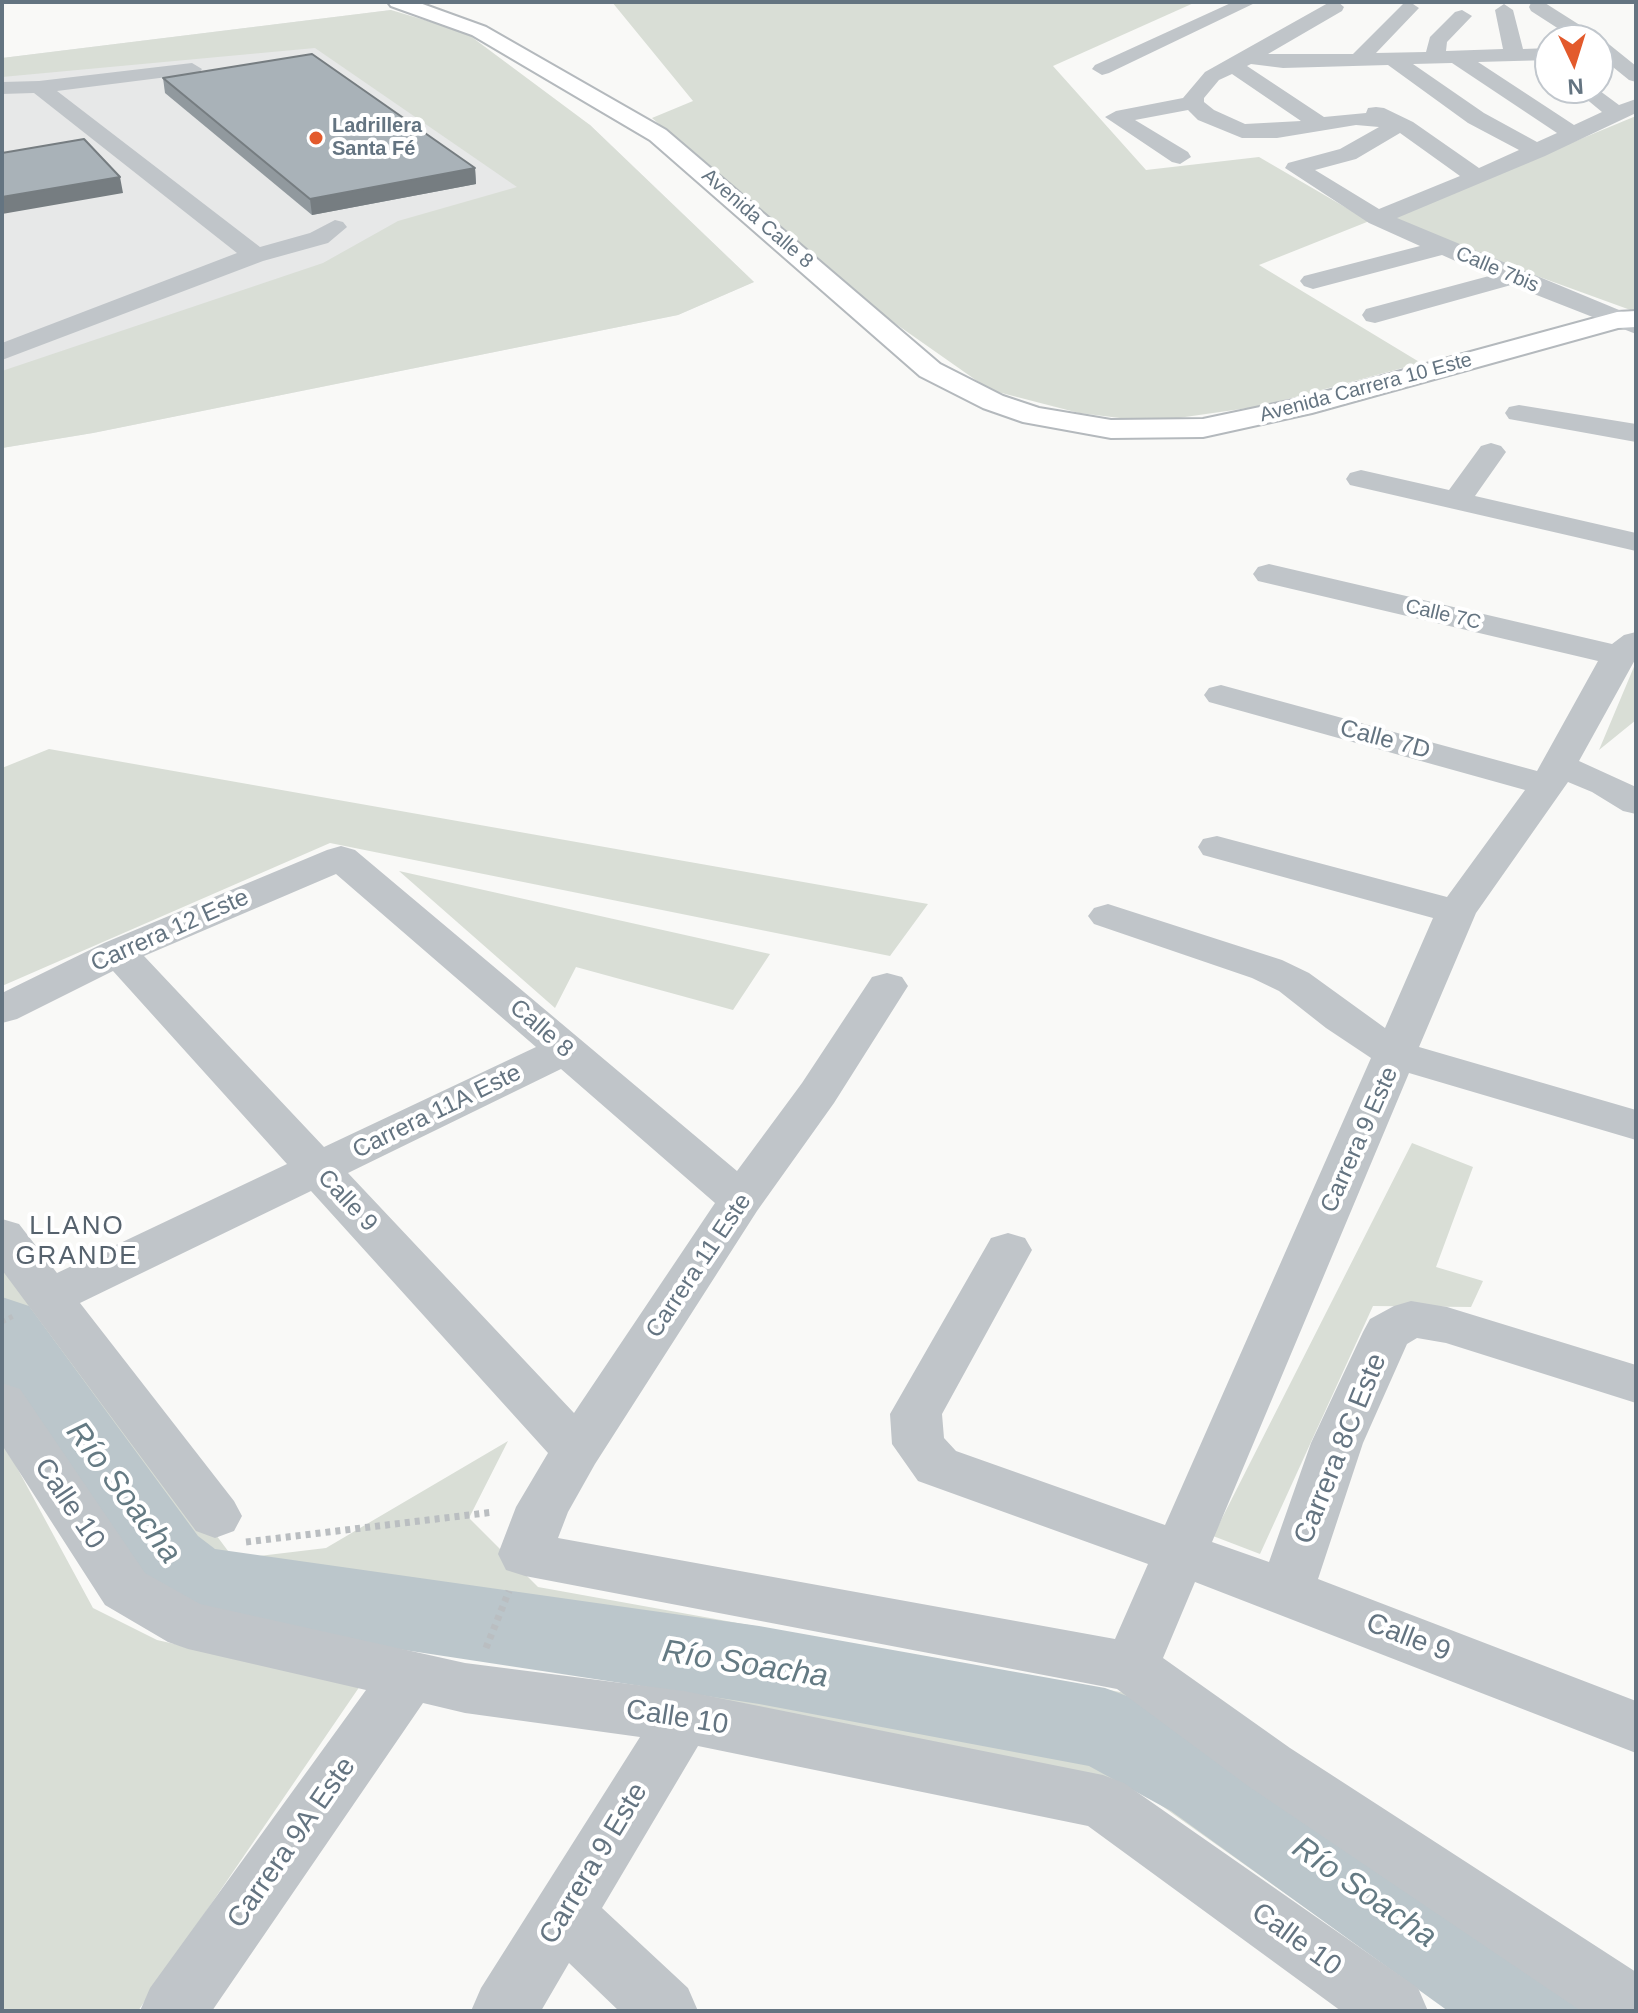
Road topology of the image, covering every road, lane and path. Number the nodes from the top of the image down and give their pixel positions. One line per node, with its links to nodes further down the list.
1 (398, 2): 50 (main road, Avenida Calle 8)
2 (1248, 2): 18 (street)
3 (1335, 7): 19 (street)
4 (1538, 7): 8 (street)
5 (1410, 8): 15 (street)
6 (1504, 10): 11 (street)
7 (1462, 16): 12 (street)
8 (1564, 24)
9 (1636, 48): 10 (street)
10 (1614, 49)
11 (1514, 54): 12 (street); 13 (street)
12 (1445, 56): 14 (street); 35 (street)
13 (1534, 56)
14 (1390, 57): 15 (street); 36 (street)
15 (1359, 59): 16 (street)
16 (1320, 60): 19 (street); 26 (street)
17 (1614, 60): 25 (street)
18 (1122, 61): 20 (street); 22 (street)
19 (1240, 62): 24 (street); 33 (street)
20 (1152, 66)
21 (192, 69): 27 (street)
22 (1102, 69)
23 (1182, 71): 24 (street)
24 (1212, 76): 30 (street)
25 (1636, 76)
26 (1349, 83)
27 (39, 87): 28 (street); 42 (street)
28 (2, 88)
29 (1139, 90): 30 (street)
30 (1193, 100): 33 (street); 37 (street)
31 (1366, 100): 34 (street)
32 (1626, 109): 35 (street)
33 (1320, 124): 34 (street)
34 (1395, 124): 38 (street); 39 (street, Calle 7bis)
35 (1573, 134): 36 (street)
36 (1537, 151): 38 (street)
37 (1180, 157)
38 (1477, 177): 39 (street)
39 (1377, 218): 41 (street, Calle 7bis)
40 (335, 227): 42 (street)
41 (1444, 247): 43 (street, Calle 7bis); 44 (street)
42 (255, 255): 47 (street)
43 (1513, 277): 45 (street); 46 (street, Calle 7bis)
44 (1313, 281)
45 (1375, 315)
46 (1630, 322): 50 (main road, Avenida Carrera 10 Este)
47 (2, 352)
48 (1519, 413): 49 (street)
49 (1633, 426)
50 (1111, 429)
51 (1491, 452): 53 (street)
52 (1361, 479): 53 (street)
53 (1456, 502): 54 (street)
54 (1636, 542)
55 (1269, 574): 56 (street, Calle 7C)
56 (1630, 649): 58 (street, Carrera 9 Este)
57 (1221, 695): 58 (street, Calle 7D)
58 (1554, 776): 59 (street, Calle 7D); 62 (street, Carrera 9 Este)
59 (1636, 803)
60 (1217, 847): 62 (street)
61 (341, 858): 64 (street, Carrera 12 Este); 67 (street, Calle 8)
62 (1456, 912): 68 (street, Carrera 9 Este)
63 (1108, 916): 68 (street)
64 (118, 952): 66 (street, Carrera 12 Este); 70 (street, Calle 9)
65 (887, 986): 71 (street, Carrera 11 Este)
66 (2, 1010)
67 (566, 1050): 70 (street, Carrera 11A Este); 71 (street, Calle 8)
68 (1397, 1055): 69 (street); 80 (street, Carrera 9 Este)
69 (1636, 1125)
70 (318, 1169): 74 (street, Carrera 11A Este); 77 (street, Calle 9)
71 (741, 1200): 77 (street, Carrera 11 Este)
72 (2, 1236): 74 (street)
73 (1008, 1250): 80 (street, Calle 9)
74 (48, 1298): 78 (street)
75 (1636, 1384): 81 (street, Carrera 8C Este)
76 (2, 1403): 84 (street, Calle 10)
77 (577, 1450): 79 (street, Carrera 11 Este)
78 (215, 1516): 79 (path)
79 (527, 1545): 82 (path); 83 (street)
80 (1179, 1551): 81 (street, Calle 9); 83 (street, Carrera 9 Este)
81 (1286, 1591): 86 (street, Calle 9)
82 (484, 1653)
83 (1131, 1667): 88 (street)
84 (411, 1674): 85 (street, Calle 10); 89 (street, Carrera 9A Este)
85 (684, 1717): 87 (street, Carrera 9 Este); 92 (street, Calle 10)
86 (1636, 1727)
87 (564, 1915): 90 (street, Carrera 9 Este); 91 (street)
88 (1636, 2010)
89 (173, 2011)
90 (504, 2011)
91 (665, 2011)
92 (1395, 2011)

